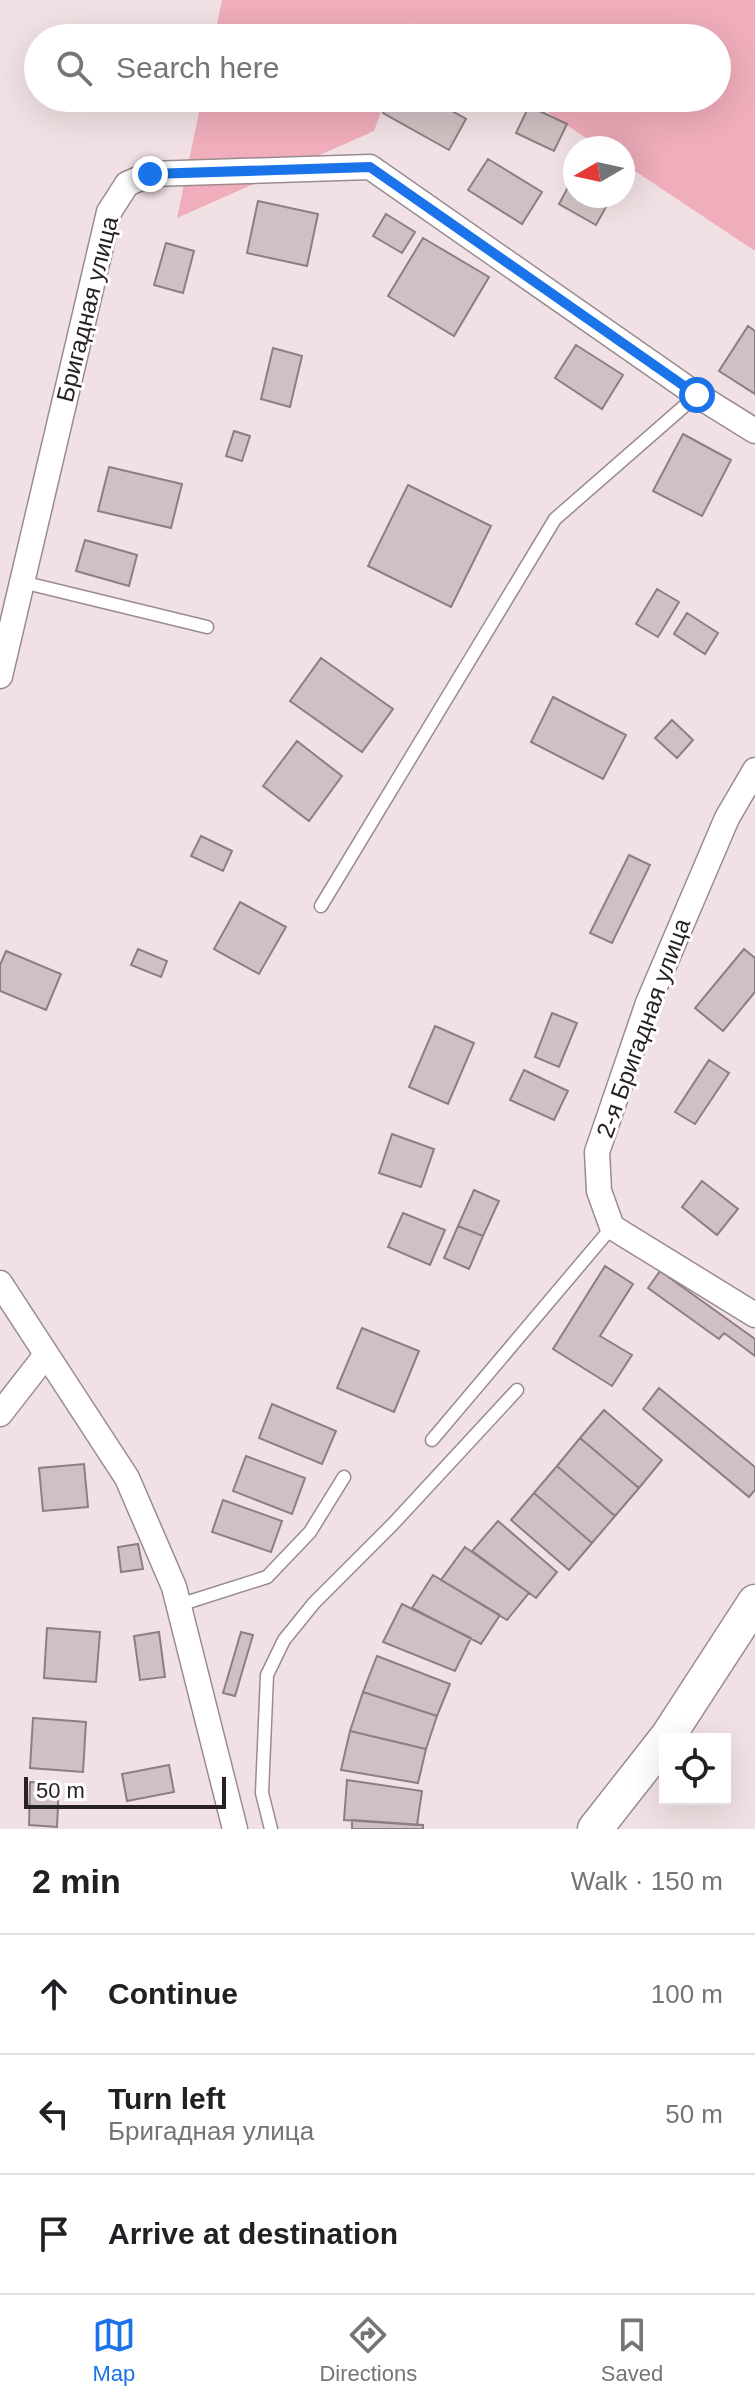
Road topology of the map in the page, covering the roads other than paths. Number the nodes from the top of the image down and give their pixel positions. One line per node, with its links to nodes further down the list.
1 (697, 395): 2 (street); 3 (street, Бригадная улица); 7 (lane)
2 (755, 431)
3 (22, 582): 4 (lane); 5 (street, Бригадная улица)
4 (207, 627)
5 (0, 676)
6 (755, 770): 8 (street, 2-я Бригадная улица)
7 (321, 906)
8 (612, 1227): 10 (street); 14 (lane)
9 (0, 1283): 11 (street)
10 (755, 1315)
11 (46, 1355): 13 (street); 17 (street)
12 (517, 1390): 19 (lane)
13 (0, 1414)
14 (432, 1440)
15 (344, 1477): 17 (lane)
16 (755, 1602): 20 (main road)
17 (179, 1605): 18 (street)
18 (235, 1829)
19 (271, 1829)
20 (595, 1829)

